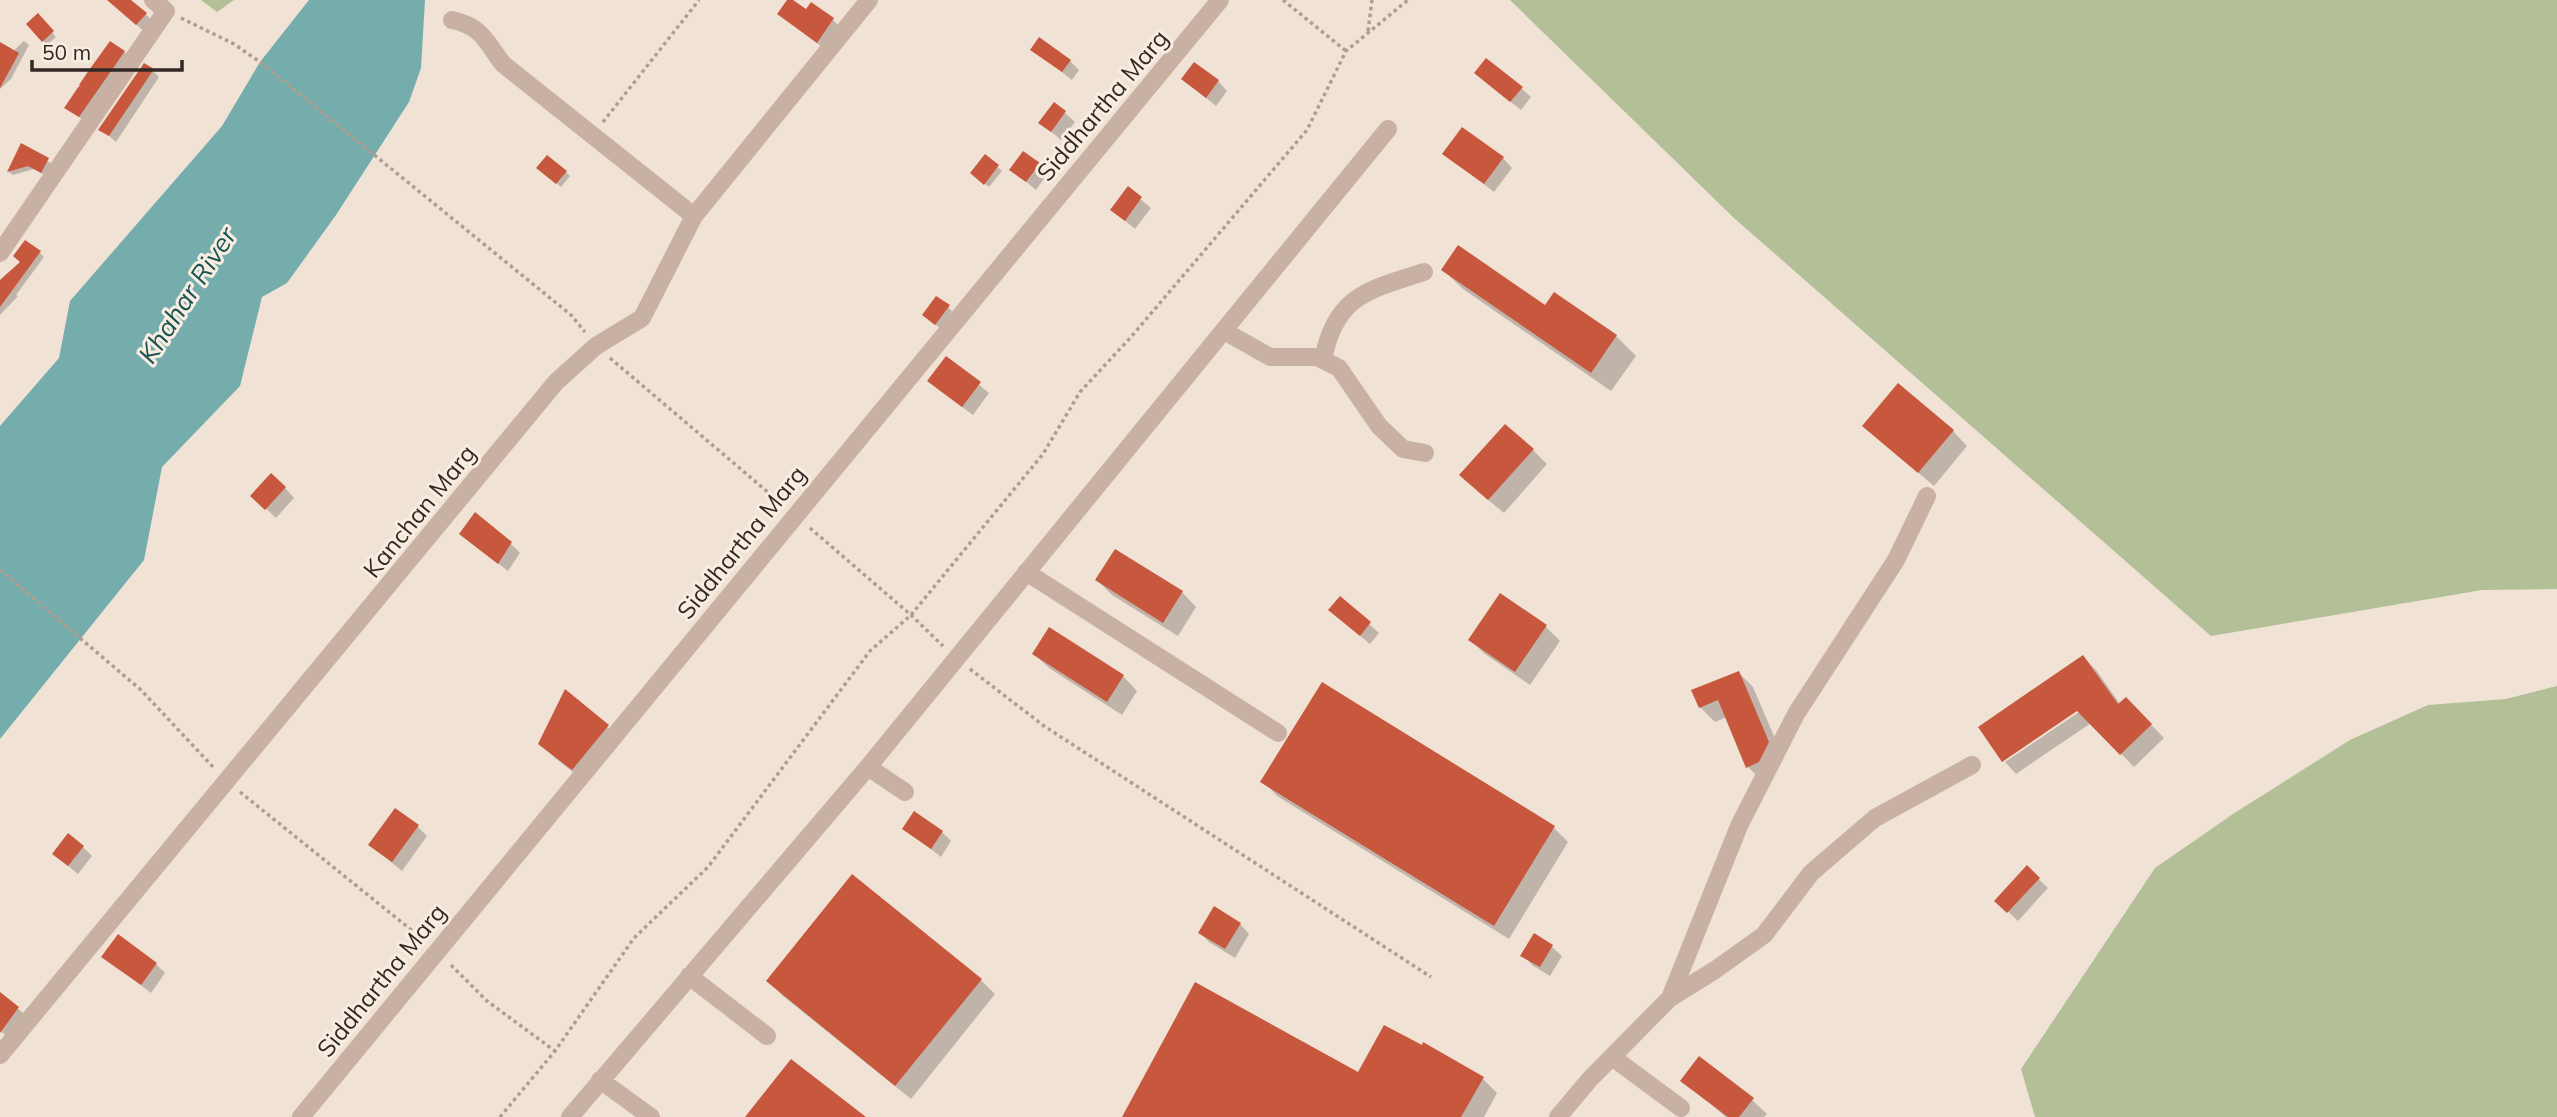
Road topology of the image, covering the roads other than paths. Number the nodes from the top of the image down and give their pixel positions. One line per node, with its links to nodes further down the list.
1 (869, 0): 6 (street, Kanchan Marg)
2 (1220, 0): 25 (street, Siddhartha Marg)
3 (160, 6): 7 (street)
4 (452, 20): 6 (street)
5 (1388, 129): 9 (street)
6 (694, 216): 21 (street, Kanchan Marg)
7 (0, 253)
8 (1424, 272): 10 (street)
9 (1224, 331): 10 (street); 13 (street)
10 (1323, 360): 11 (street)
11 (1424, 453)
12 (1927, 496): 19 (street)
13 (1026, 572): 14 (street); 16 (street)
14 (1278, 733)
15 (1972, 765): 19 (street)
16 (868, 767): 17 (street); 18 (street)
17 (905, 792)
18 (689, 976): 20 (street); 23 (street)
19 (1671, 998): 22 (street)
20 (767, 1036)
21 (0, 1055)
22 (1612, 1057): 24 (street); 28 (street)
23 (600, 1080): 26 (street); 27 (street)
24 (1681, 1108)
25 (301, 1117)
26 (570, 1117)
27 (651, 1117)
28 (1558, 1117)

